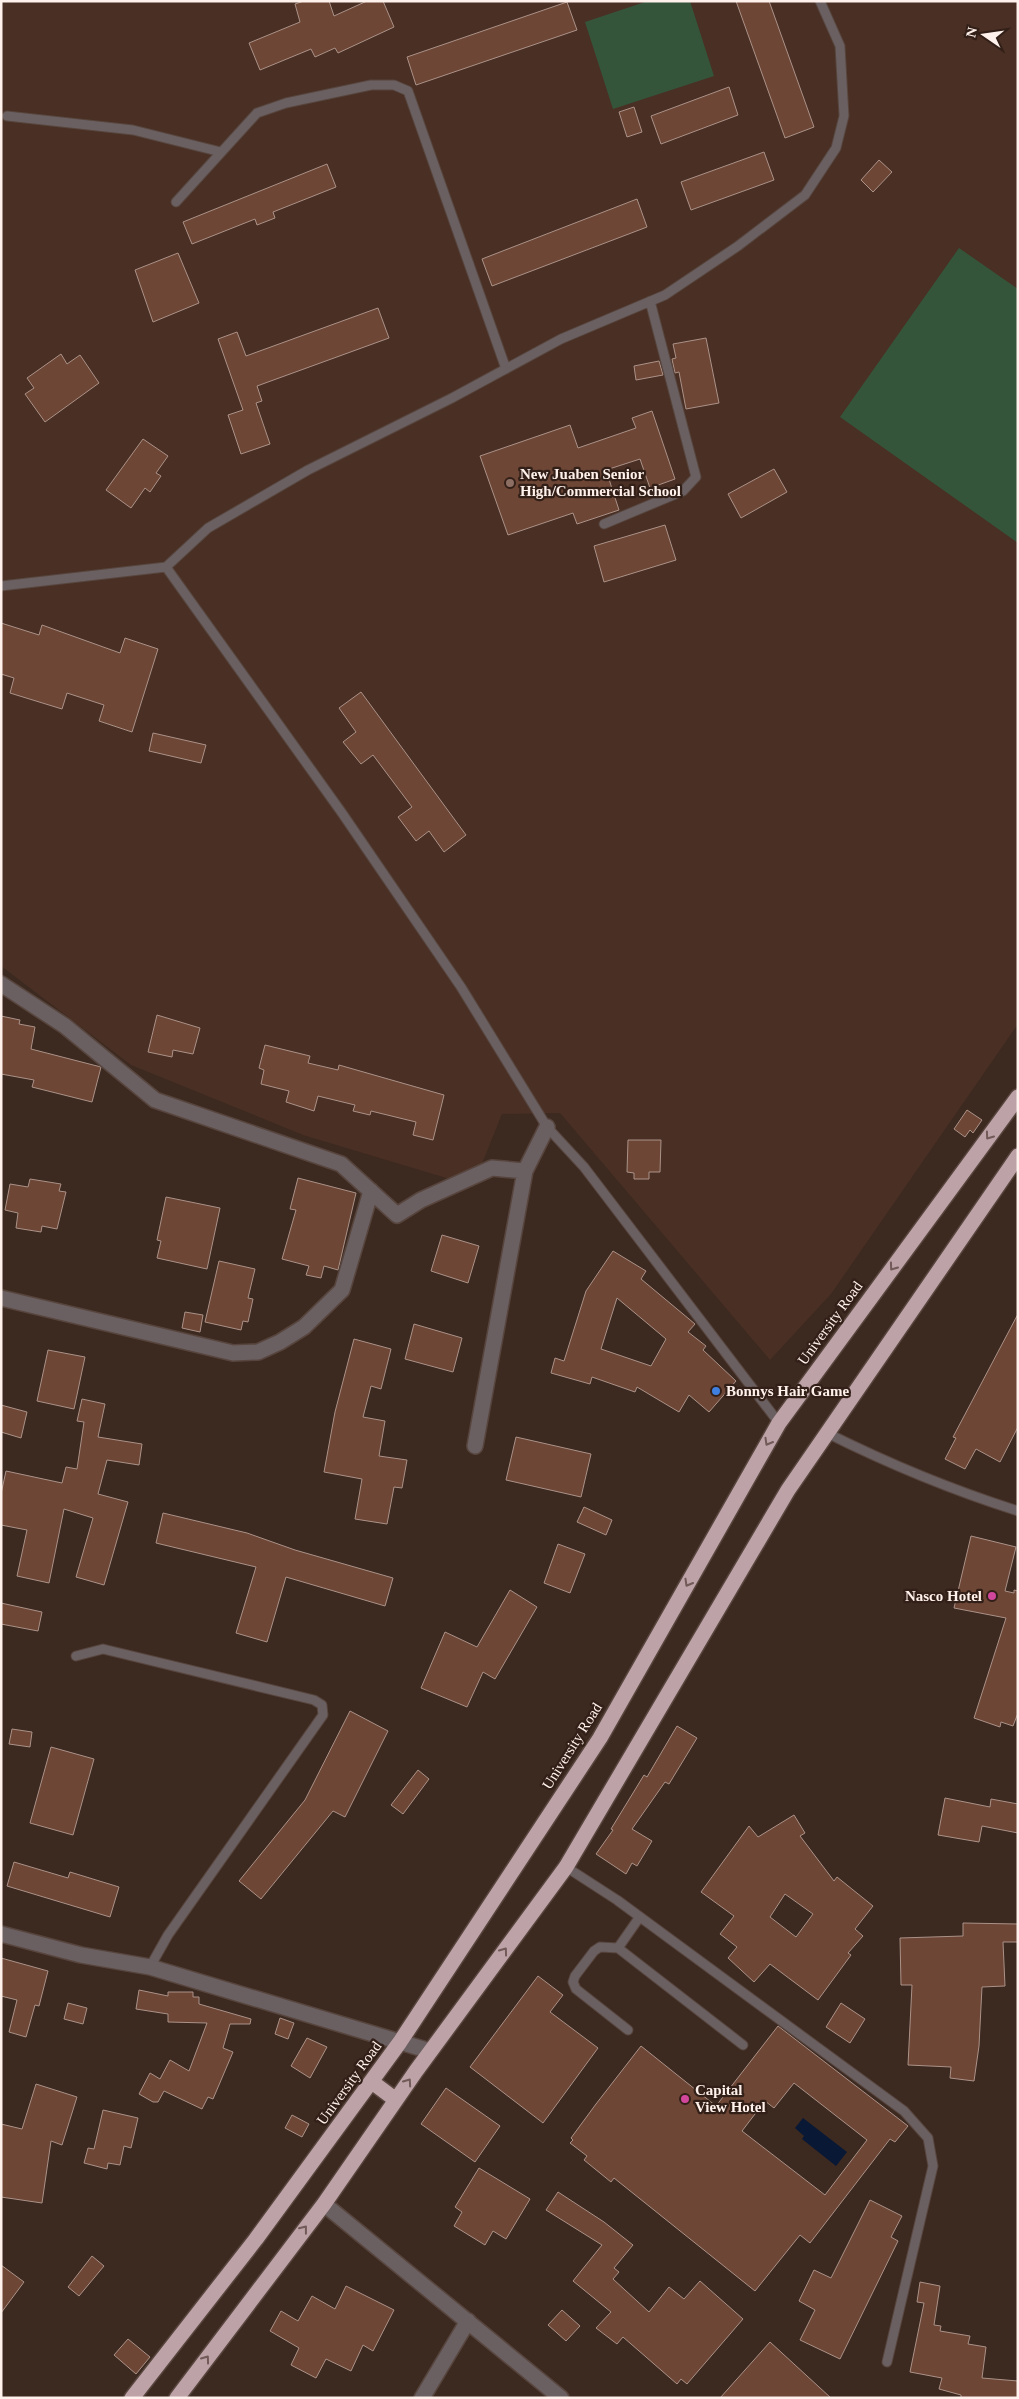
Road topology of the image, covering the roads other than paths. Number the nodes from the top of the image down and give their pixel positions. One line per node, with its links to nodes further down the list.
1 (820, 1): 5 (lane)
2 (7, 116): 3 (lane)
3 (221, 152): 4 (lane); 6 (lane)
4 (176, 202)
5 (650, 301): 6 (lane); 7 (lane)
6 (506, 368): 8 (lane)
7 (604, 524)
8 (166, 567): 9 (lane); 12 (lane)
9 (1, 586)
10 (1, 984): 15 (street)
11 (1018, 1097): 17 (highway, University Road, one-way to 17)
12 (547, 1126): 14 (street); 17 (lane)
13 (1018, 1156): 18 (highway)
14 (524, 1171): 15 (street); 19 (street)
15 (371, 1191): 16 (street)
16 (1, 1298)
17 (779, 1423): 28 (highway, University Road, one-way to 28)
18 (827, 1433): 20 (lane); 22 (highway)
19 (475, 1446)
20 (1018, 1511)
21 (76, 1656): 26 (lane)
22 (566, 1868): 23 (lane); 30 (highway, one-way to 22)
23 (639, 1918): 25 (lane); 35 (lane)
24 (1, 1934): 26 (street)
25 (618, 1948): 27 (lane); 29 (lane)
26 (150, 1967): 28 (street)
27 (628, 2030)
28 (400, 2042): 30 (street); 31 (highway, University Road)
29 (743, 2045)
30 (430, 2051): 32 (highway, one-way to 30)
31 (372, 2082): 32 (highway); 36 (highway, University Road)
32 (396, 2100): 33 (highway)
33 (324, 2204): 34 (street); 37 (highway, one-way to 33)
34 (468, 2321): 38 (street); 39 (street)
35 (887, 2362)
36 (132, 2398)
37 (177, 2398)
38 (422, 2398)
39 (561, 2398)

